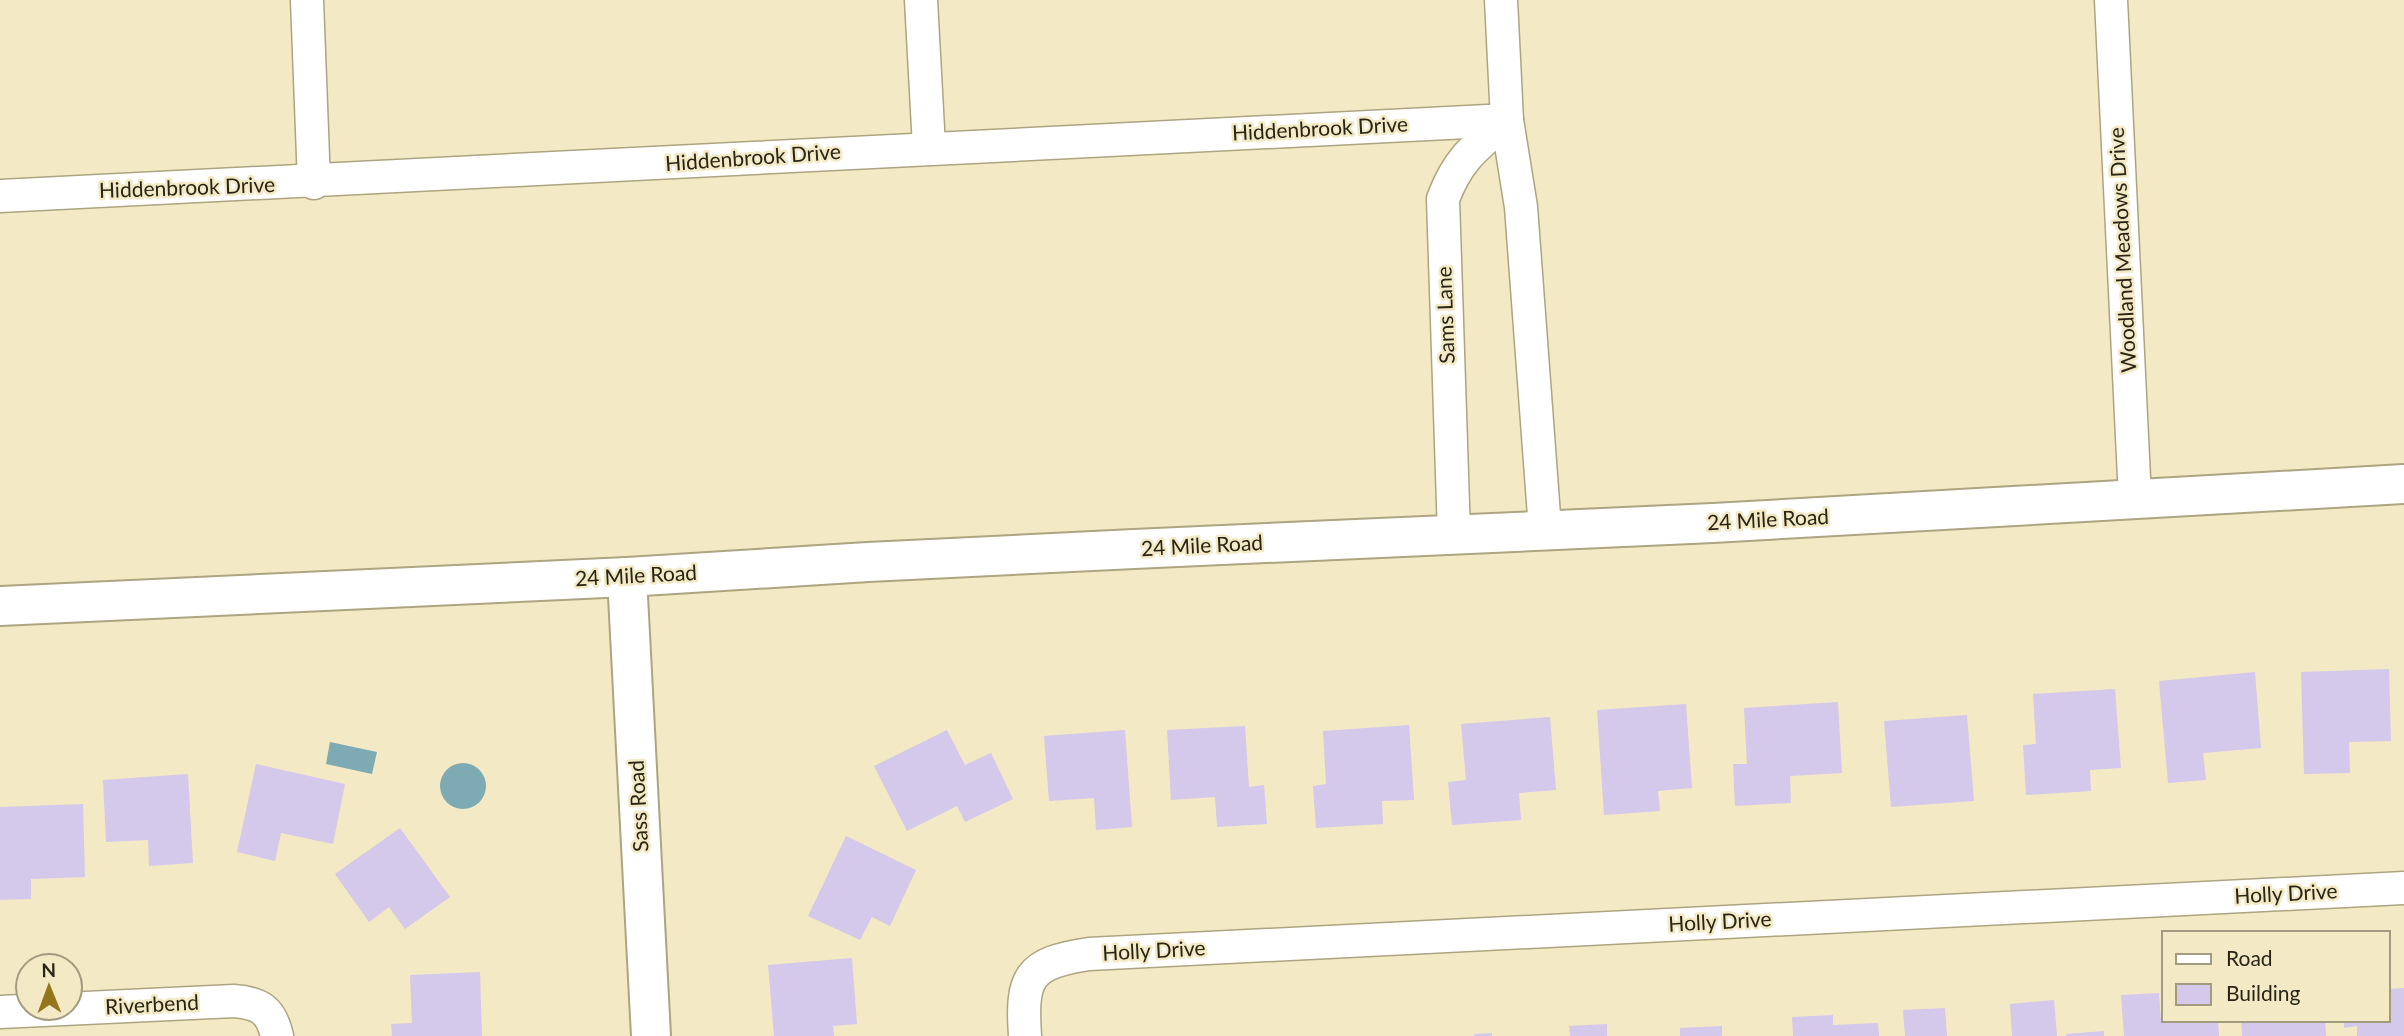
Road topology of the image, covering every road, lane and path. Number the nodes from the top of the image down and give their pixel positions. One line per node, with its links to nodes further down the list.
1 (307, 0): 7 (street)
2 (922, 0): 6 (street)
3 (1501, 0): 5 (street)
4 (2111, 0): 10 (street, Woodland Meadows Drive)
5 (1507, 120): 6 (street, Hiddenbrook Drive); 11 (street); 12 (street, Sams Lane)
6 (929, 148): 7 (street, Hiddenbrook Drive)
7 (314, 183): 8 (street, Hiddenbrook Drive)
8 (0, 196)
9 (2404, 484): 10 (street, 24 Mile Road)
10 (2135, 499): 11 (street, 24 Mile Road)
11 (1545, 529): 12 (street, 24 Mile Road)
12 (1454, 535): 13 (street, 24 Mile Road)
13 (627, 577): 14 (street, 24 Mile Road); 18 (street, Sass Road)
14 (0, 606)
15 (2404, 888): 19 (street, Holly Drive)
16 (0, 1012): 17 (street, Riverbend)
17 (277, 1036)
18 (651, 1036)
19 (1025, 1036)

